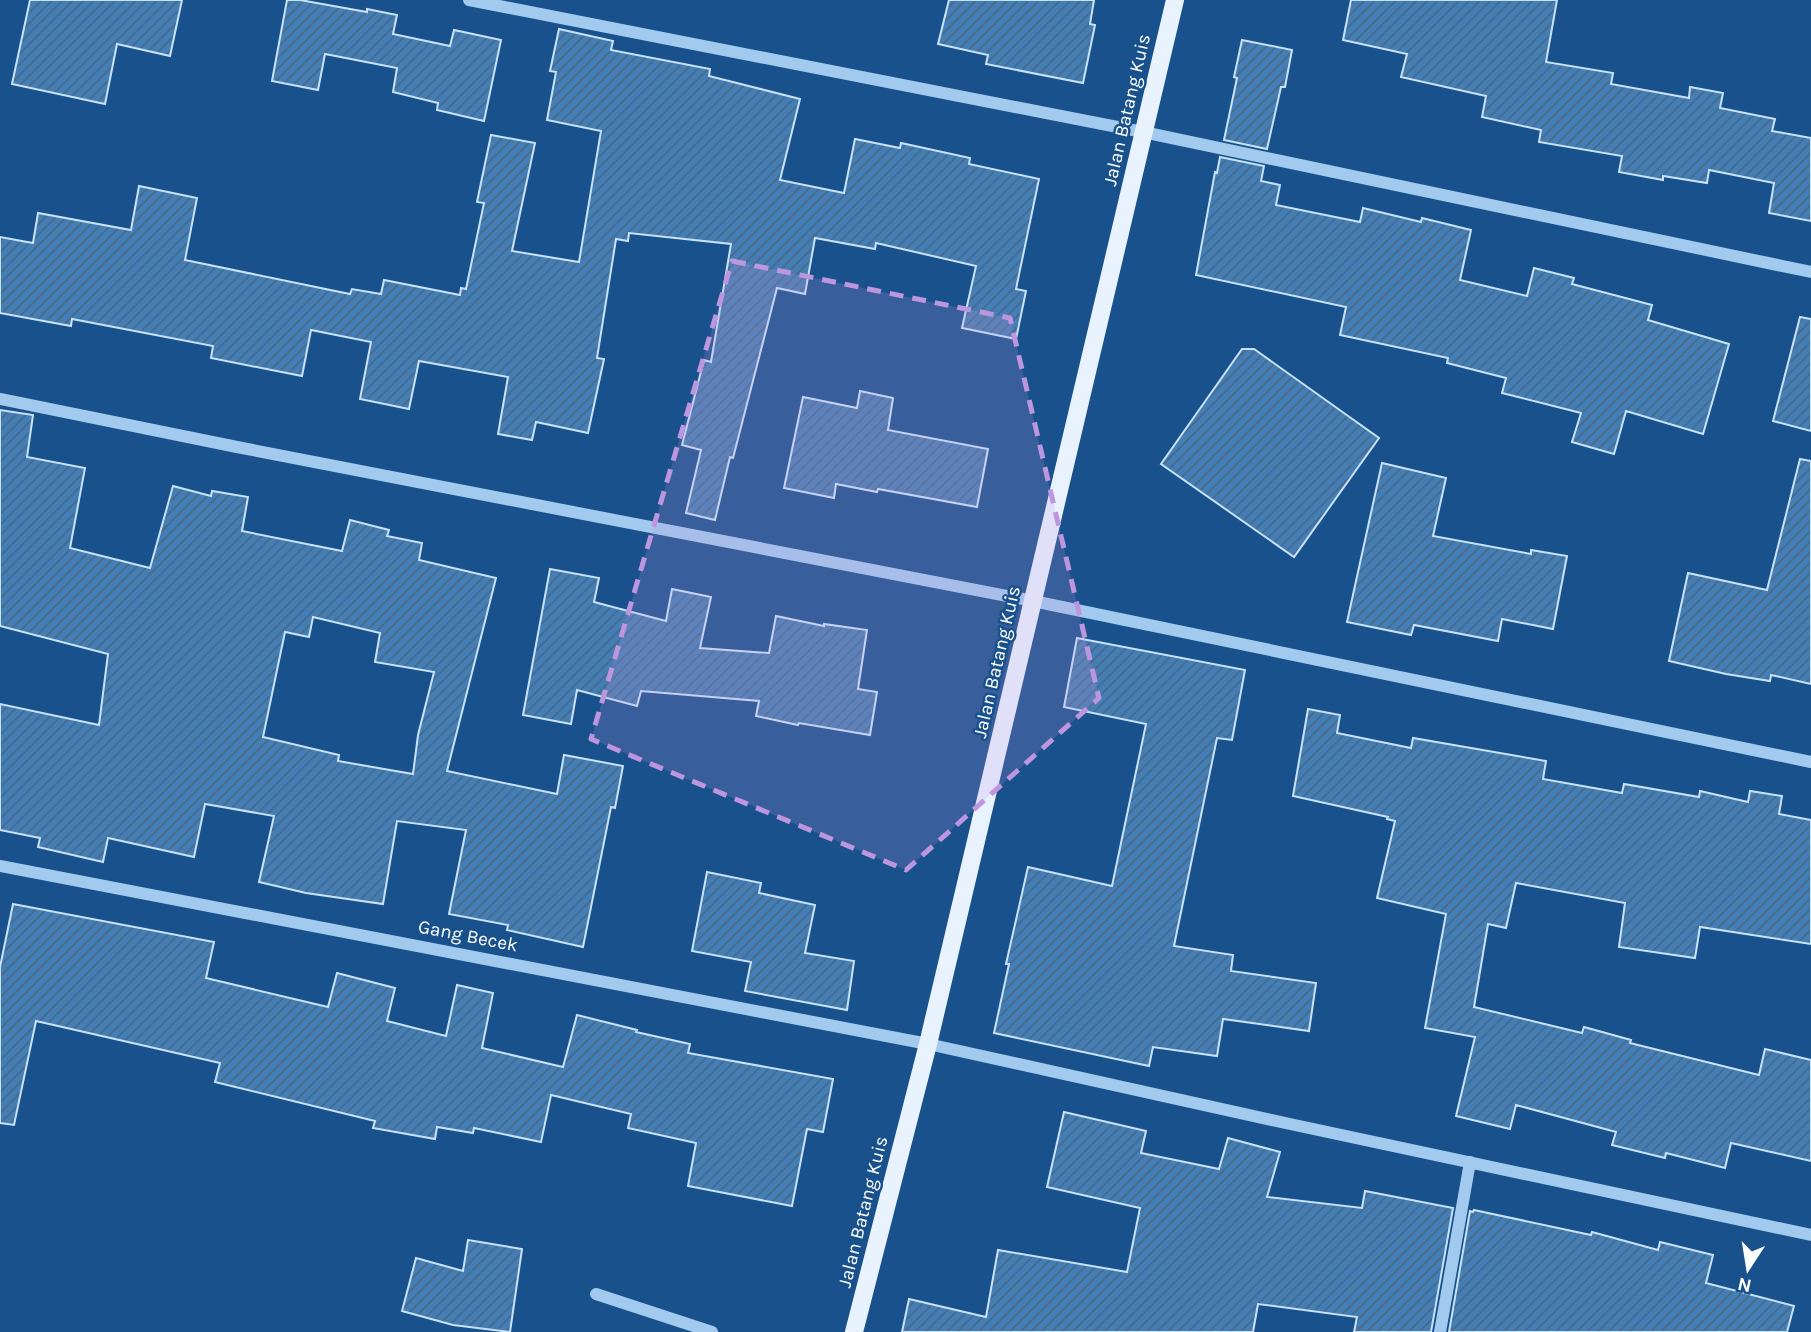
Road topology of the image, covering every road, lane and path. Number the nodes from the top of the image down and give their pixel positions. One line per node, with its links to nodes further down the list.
1 (469, 0): 3 (street)
2 (1175, 0): 3 (main road, Jalan Batang Kuis)
3 (1143, 132): 4 (street); 6 (main road, Jalan Batang Kuis)
4 (1811, 272)
5 (0, 399): 6 (street)
6 (1033, 601): 7 (street); 9 (main road, Jalan Batang Kuis)
7 (1811, 762)
8 (0, 866): 9 (street, Gang Becek)
9 (928, 1044): 10 (street, Gang Becek); 14 (main road, Jalan Batang Kuis)
10 (1470, 1162): 11 (street, Gang Becek); 15 (street)
11 (1811, 1235)
12 (596, 1294): 13 (street)
13 (712, 1332)
14 (854, 1332)
15 (1440, 1332)

